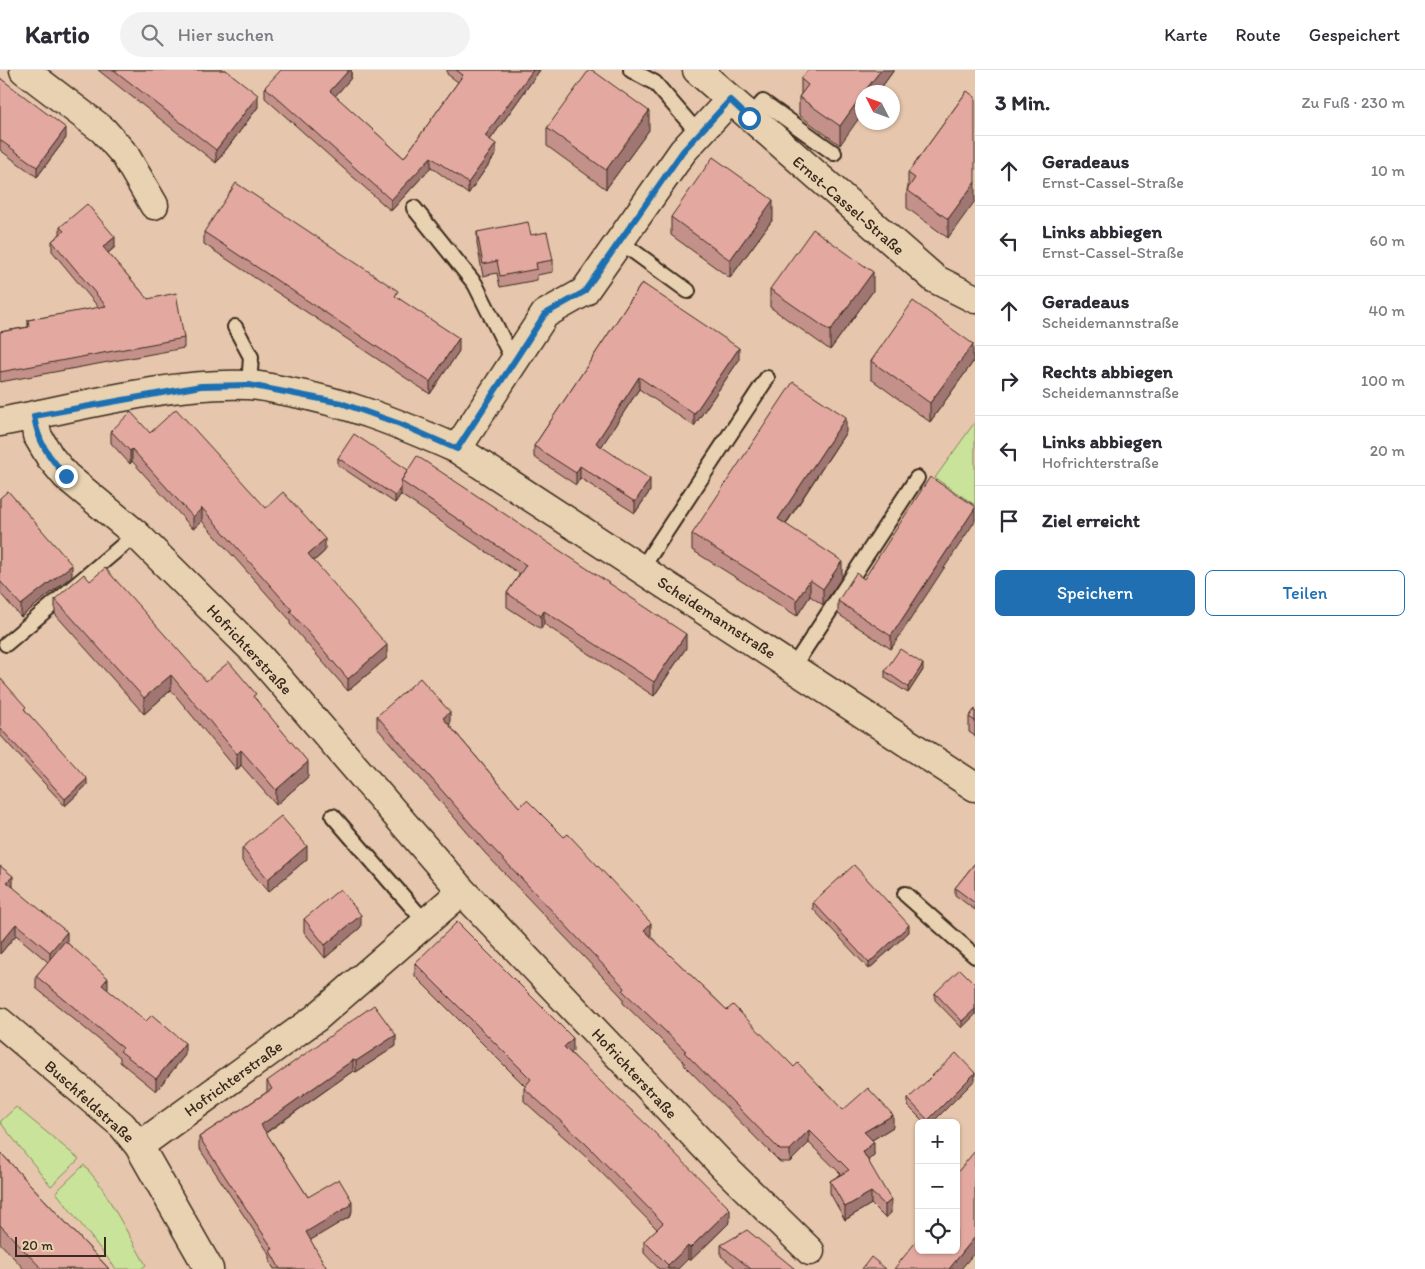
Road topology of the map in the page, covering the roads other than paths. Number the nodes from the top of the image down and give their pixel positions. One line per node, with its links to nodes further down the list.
1 (24, 70): 7 (street)
2 (632, 70): 5 (lane)
3 (697, 70): 4 (street, Ernst-Cassel-Straße)
4 (739, 109): 5 (street); 6 (lane); 11 (street, Ernst-Cassel-Straße)
5 (698, 133): 9 (street)
6 (834, 153)
7 (154, 205)
8 (414, 208): 13 (lane)
9 (618, 240): 10 (lane); 13 (street)
10 (688, 290)
11 (975, 300)
12 (235, 326): 15 (lane)
13 (514, 362): 18 (street)
14 (767, 378): 21 (lane)
15 (249, 385): 16 (street, Scheidemannstraße); 18 (street, Scheidemannstraße)
16 (34, 416): 17 (street, Scheidemannstraße); 20 (street, Hofrichterstraße)
17 (0, 422)
18 (457, 449): 21 (street, Scheidemannstraße)
19 (917, 478): 23 (lane)
20 (136, 534): 22 (lane); 26 (street, Hofrichterstraße)
21 (642, 568): 23 (street, Scheidemannstraße)
22 (6, 644)
23 (793, 667): 24 (street, Scheidemannstraße)
24 (975, 787)
25 (333, 816): 28 (lane)
26 (462, 891): 28 (street, Hofrichterstraße); 32 (street, Hofrichterstraße)
27 (905, 894): 29 (lane)
28 (426, 923): 31 (street, Hofrichterstraße)
29 (975, 956)
30 (0, 1022): 31 (street, Buschfeldstraße)
31 (140, 1146): 33 (street, Buschfeldstraße)
32 (810, 1251)
33 (209, 1269)

